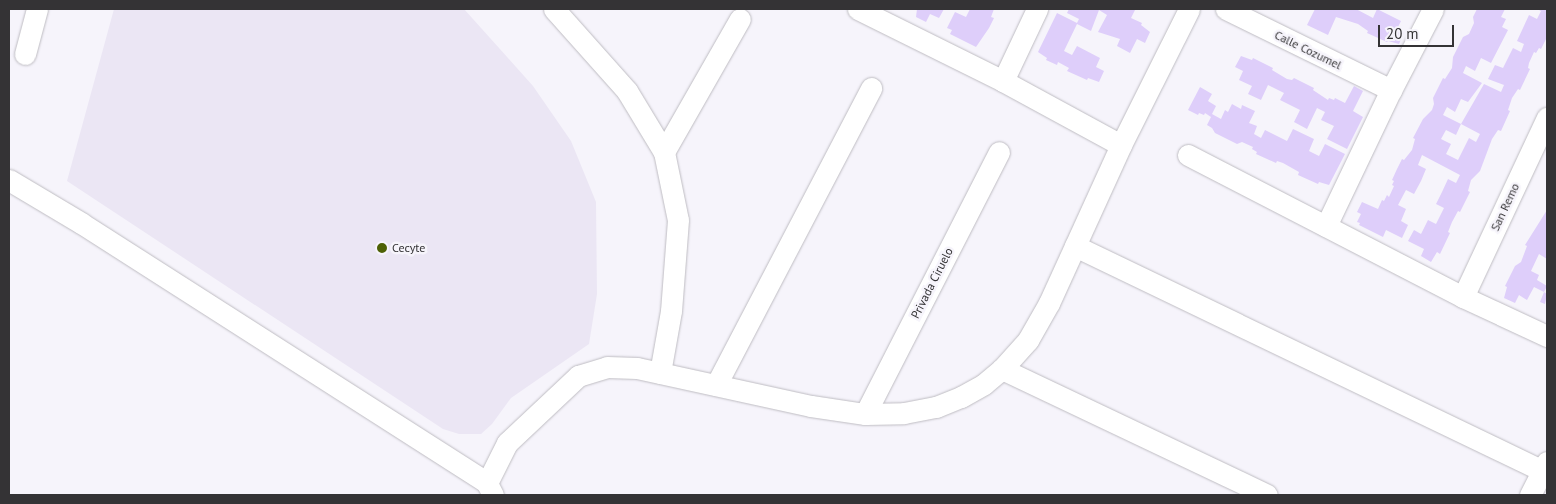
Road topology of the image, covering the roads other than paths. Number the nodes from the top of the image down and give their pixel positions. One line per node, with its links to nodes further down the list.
1 (38, 9): 9 (street)
2 (554, 9): 15 (street)
3 (1037, 9): 10 (street)
4 (1189, 9): 14 (street)
5 (1226, 9): 12 (street, Calle Cozumel)
6 (1433, 9): 12 (street)
7 (864, 10): 10 (street)
8 (740, 19): 15 (street)
9 (24, 54)
10 (1003, 81): 14 (street)
11 (870, 88): 25 (street)
12 (1391, 90): 19 (street)
13 (1547, 118): 21 (street, San Remo)
14 (1121, 145): 20 (street)
15 (664, 152): 24 (street)
16 (999, 152): 26 (street, Privada Ciruelo)
17 (1188, 155): 19 (street)
18 (9, 180): 28 (street)
19 (1326, 226): 21 (street)
20 (1075, 246): 23 (street); 27 (street)
21 (1463, 297): 22 (street)
22 (1547, 336)
23 (1002, 369): 26 (street); 29 (street)
24 (660, 373): 25 (street); 28 (street)
25 (716, 385): 26 (street)
26 (865, 414)
27 (1545, 466): 30 (street)
28 (490, 489)
29 (1267, 495)
30 (1530, 495)

